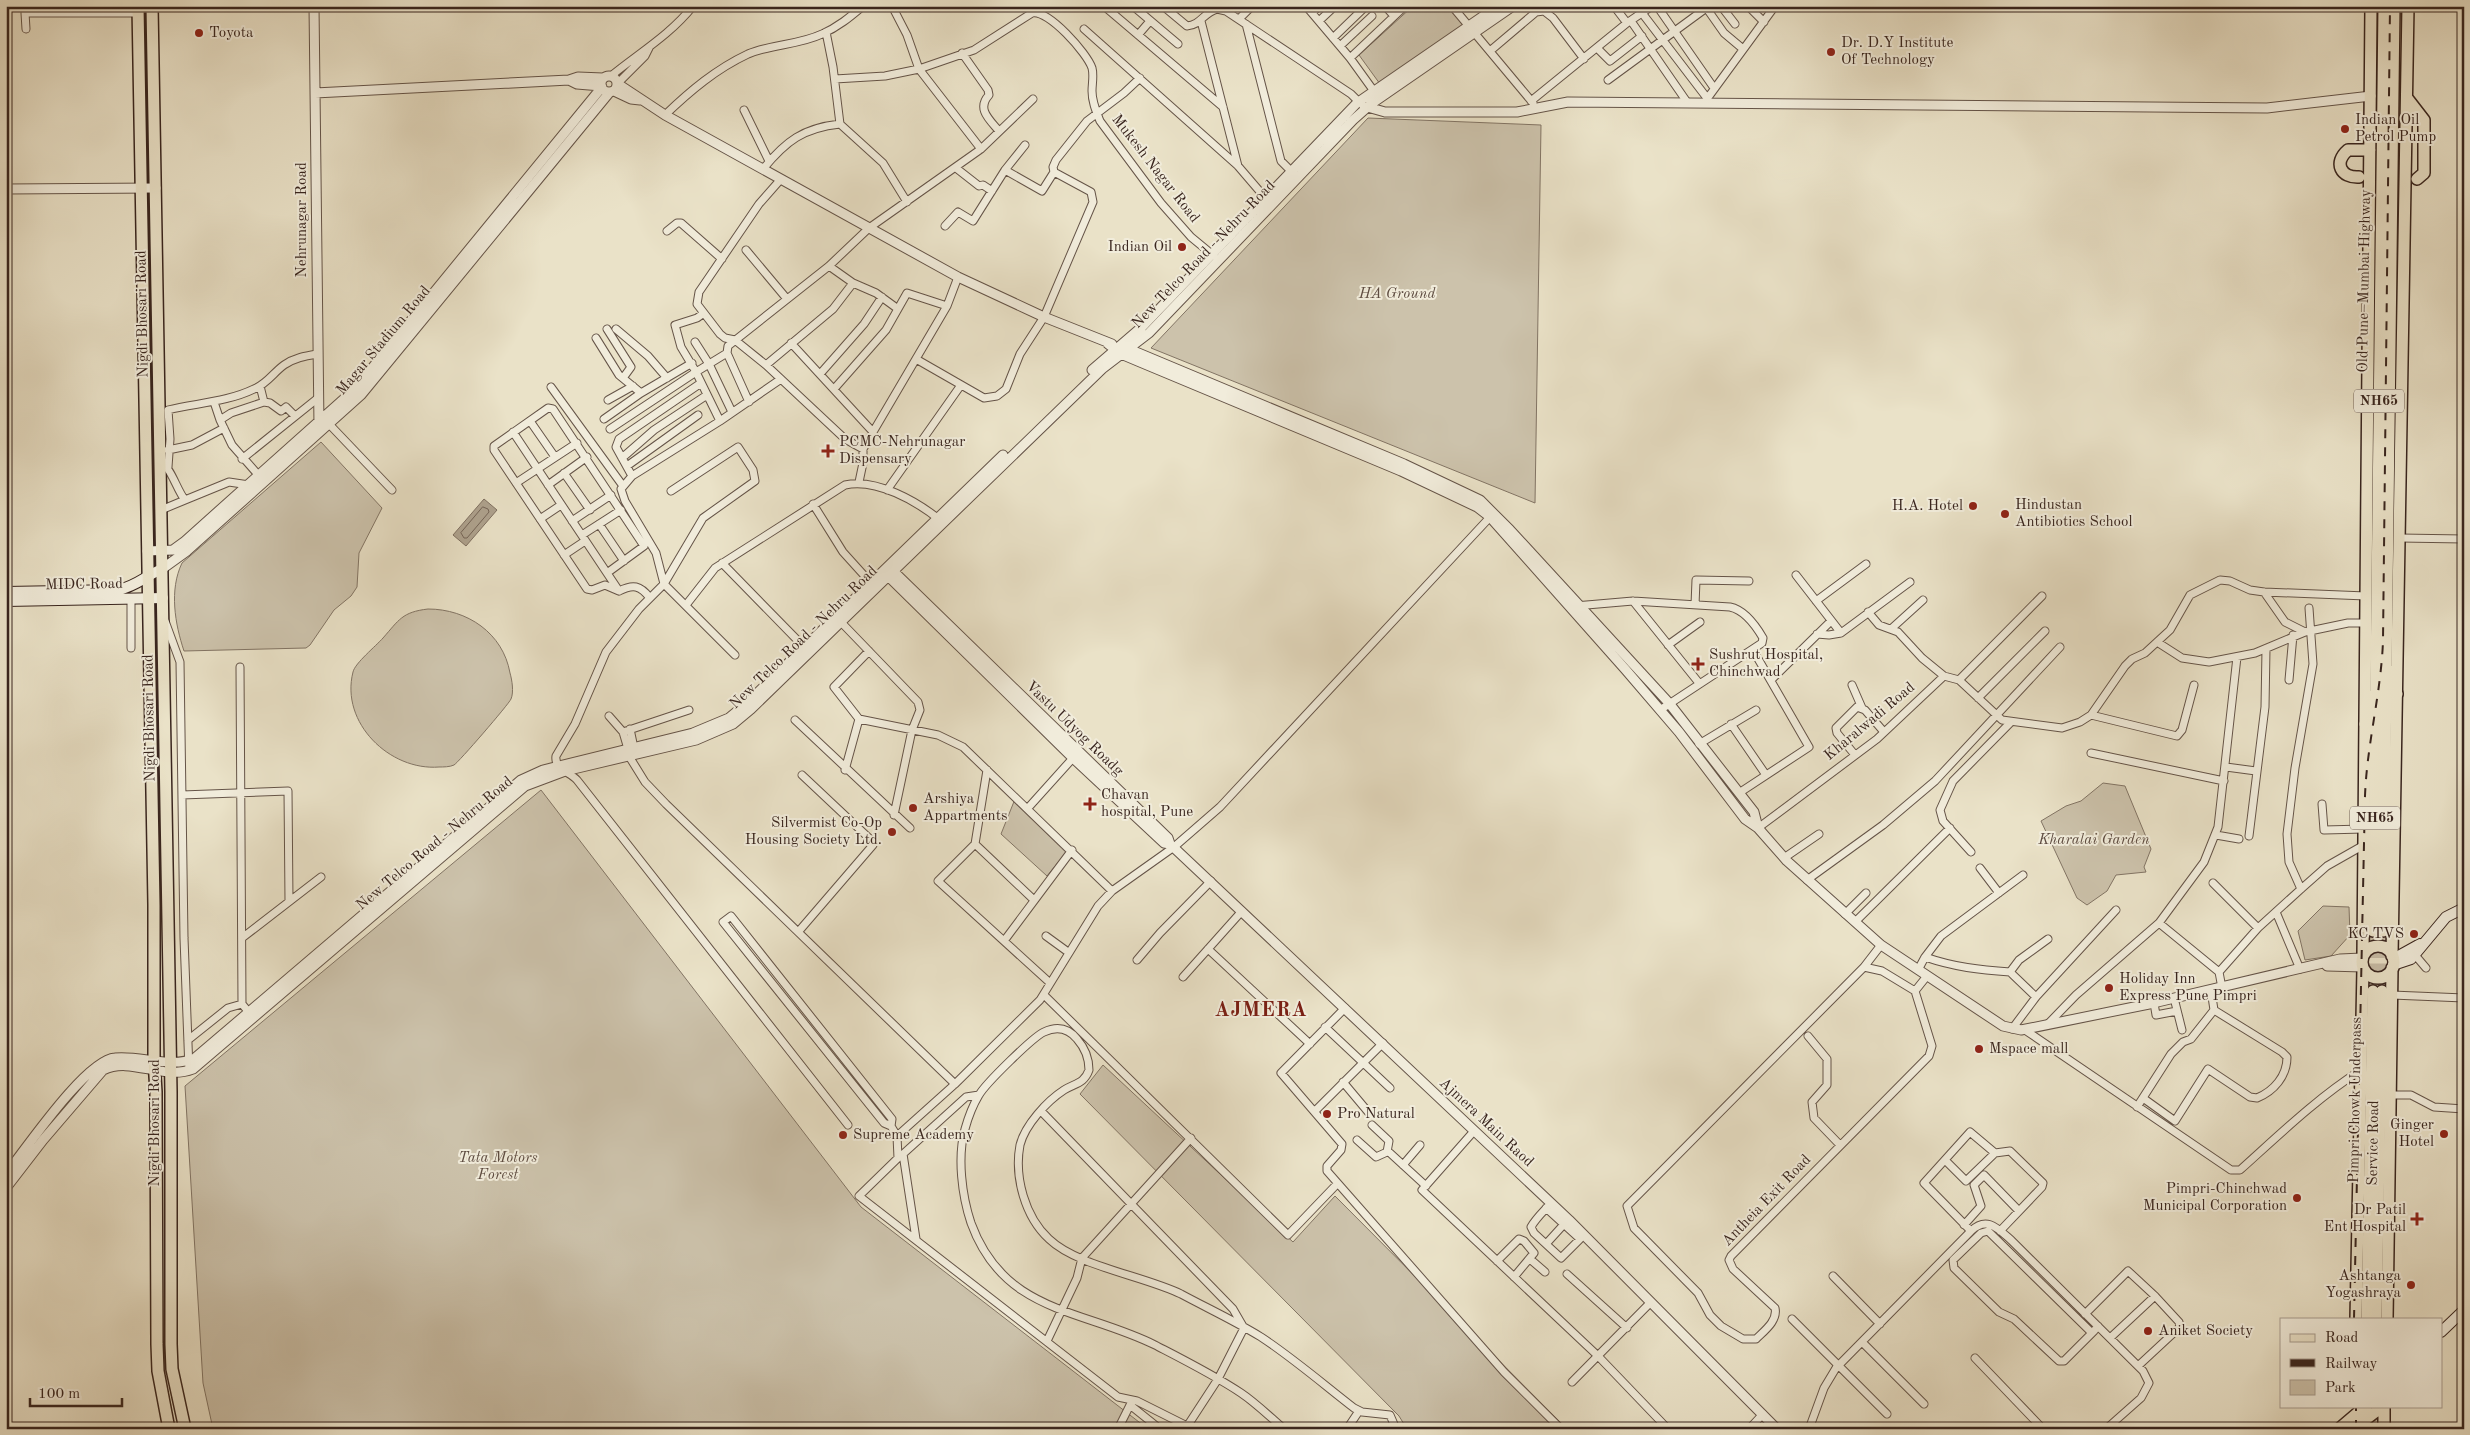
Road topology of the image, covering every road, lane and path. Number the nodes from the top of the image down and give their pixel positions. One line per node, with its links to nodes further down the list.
1 (152, 6): 99 (main road, Nigdi Bhosari Road)
2 (314, 6): 68 (street, Nehrunagar Road)
3 (693, 6): 66 (street, Magar Stadium Road)
4 (863, 6): 48 (street)
5 (892, 6): 62 (street)
6 (1104, 6): 49 (street)
7 (1133, 6): 37 (street)
8 (1162, 6): 38 (street)
9 (1252, 6): 36 (street)
10 (1306, 6): 32 (street)
11 (1319, 6): 32 (street)
12 (1335, 6): 39 (street)
13 (1385, 6): 35 (street)
14 (1406, 6): 35 (street)
15 (1452, 6): 46 (street)
16 (1498, 6): 46 (street)
17 (1513, 6): 46 (street)
18 (1614, 6): 40 (street)
19 (1652, 6): 33 (street)
20 (1657, 6): 47 (street)
21 (1721, 6): 43 (street)
22 (1748, 6): 41 (street)
23 (1775, 6): 41 (street)
24 (2371, 6): 70 (main road)
25 (2384, 6): 83 (main road, NH65)
26 (2394, 6): 83 (main road, NH65)
27 (2408, 6): 71 (main road)
28 (1707, 7): 47 (street); 57 (street)
29 (1216, 8): 36 (street); 38 (street)
30 (1365, 8): 51 (street)
31 (138, 9): 44 (street); 98 (main road, Nigdi Bhosari Road)
32 (1312, 13): 39 (street)
33 (1642, 13): 40 (street); 52 (street)
34 (1372, 16): 54 (street)
35 (1394, 16): 60 (street)
36 (1239, 19): 42 (street)
37 (1150, 21): 49 (street); 53 (street)
38 (1202, 21): 77 (street)
39 (1319, 21): 51 (street)
40 (1629, 22): 50 (street); 55 (street)
41 (1764, 22): 57 (street)
42 (1246, 24): 76 (street); 94 (street)
43 (1735, 24)
44 (26, 28)
45 (1084, 29): 64 (street)
46 (1472, 30): 58 (street); 69 (street)
47 (1674, 31): 52 (street); 67 (street)
48 (826, 32): 63 (street); 81 (street)
49 (1138, 35): 77 (street)
50 (1642, 36): 55 (street); 56 (street)
51 (1333, 38): 54 (street)
52 (1663, 39): 56 (street); 73 (street)
53 (1178, 44)
54 (1340, 46): 60 (street)
55 (1597, 48): 61 (street)
56 (1650, 49): 65 (street); 75 (street)
57 (1743, 49): 67 (street)
58 (1490, 51): 61 (street); 74 (street)
59 (962, 52): 62 (street, Mukesh Nagar Road); 80 (street, Mukesh Nagar Road); 84 (street)
60 (1350, 58): 69 (street)
61 (1584, 59): 74 (street)
62 (919, 69): 63 (street, Mukesh Nagar Road); 86 (street)
63 (834, 73): 82 (street)
64 (1140, 78): 80 (street); 89 (street)
65 (1608, 80)
66 (609, 85): 68 (street); 81 (street); 157 (street, Magar Stadium Road); 158 (street, Magar Stadium Road)
67 (1714, 88): 73 (street)
68 (315, 93): 127 (street, Nehrunagar Road)
69 (1377, 95): 76 (street)
70 (2370, 96): 73 (street); 87 (main road)
71 (2407, 98): 97 (main road); 198 (main road, Service Road)
72 (1033, 99): 84 (street)
73 (1706, 100): 75 (street)
74 (1531, 101): 78 (street)
75 (1688, 102): 78 (street)
76 (1363, 105): 78 (street); 94 (street, New Telco Road - Nehru Road); 102 (street, New Telco Road - Nehru Road)
77 (1223, 106): 89 (street)
78 (1539, 108)
79 (744, 110): 88 (street)
80 (1097, 112): 93 (street); 108 (street, Mukesh Nagar Road)
81 (665, 115): 91 (street)
82 (840, 124): 88 (street); 103 (street)
83 (2387, 126): 254 (main road, Old Pune–Mumbai Highway / NH65); 257 (main road, Old Pune–Mumbai Highway / NH65)
84 (999, 131): 86 (street)
85 (1025, 145): 92 (street)
86 (981, 149): 90 (street)
87 (2370, 150): 95 (main road); 219 (main road)
88 (770, 161): 91 (street)
89 (1238, 166): 102 (street)
90 (956, 168): 101 (street); 103 (street)
91 (763, 169): 96 (street)
92 (1005, 170): 93 (street); 101 (street)
93 (1054, 172): 118 (street)
94 (1291, 172): 102 (street, New Telco Road - Nehru Road)
95 (2359, 177)
96 (781, 179): 105 (street); 109 (street)
97 (2417, 179)
98 (141, 188): 99 (street); 100 (street); 200 (main road, Nigdi Bhosari Road)
99 (156, 188): 171 (main road, Nigdi Bhosari Road)
100 (6, 189)
101 (992, 191): 104 (street)
102 (1269, 201): 108 (street, New Telco Road - Nehru Road)
103 (907, 202): 105 (street)
104 (945, 226)
105 (869, 228): 110 (street); 111 (street)
106 (667, 231): 109 (street)
107 (746, 250): 114 (street)
108 (1216, 257): 125 (street, New Telco Road - Nehru Road)
109 (722, 259): 117 (street)
110 (829, 266): 112 (street); 114 (street)
111 (958, 277): 115 (street); 118 (street)
112 (853, 283): 113 (street); 124 (street)
113 (882, 297): 116 (street); 133 (street)
114 (787, 300): 122 (street)
115 (946, 306): 116 (street); 128 (street)
116 (898, 309): 142 (street)
117 (704, 313): 122 (street); 129 (street)
118 (1044, 317): 125 (street); 140 (street)
119 (608, 329): 134 (street)
120 (616, 329): 135 (street)
121 (596, 338): 134 (street)
122 (735, 340): 126 (street); 131 (street)
123 (694, 342): 130 (street)
124 (791, 343): 131 (street); 133 (street)
125 (1118, 348): 192 (street); 195 (street, New Telco Road - Nehru Road)
126 (727, 353): 130 (street); 149 (street)
127 (317, 354): 138 (street); 145 (street, Nehrunagar Road)
128 (916, 359): 140 (street); 162 (street)
129 (692, 362): 132 (street); 135 (street)
130 (709, 364): 132 (street); 150 (street)
131 (766, 365): 136 (street)
132 (696, 372): 137 (street); 160 (street)
133 (820, 374): 142 (street)
134 (623, 378): 139 (street)
135 (667, 378): 143 (street)
136 (781, 379): 149 (street); 165 (street)
137 (701, 383): 144 (street); 169 (street)
138 (260, 386): 147 (street); 148 (street)
139 (633, 386): 143 (street); 146 (street)
140 (962, 386): 183 (street)
141 (551, 387): 181 (street)
142 (834, 389): 162 (street)
143 (641, 393): 153 (street)
144 (707, 395): 156 (street); 169 (street)
145 (318, 398): 152 (street); 157 (street, Nehrunagar Road)
146 (608, 400)
147 (214, 402): 154 (street); 166 (street)
148 (264, 402): 152 (street); 154 (street)
149 (749, 402): 150 (street)
150 (732, 412): 156 (street)
151 (698, 415): 172 (street)
152 (295, 416): 170 (street)
153 (604, 419)
154 (220, 420): 159 (street)
155 (530, 420): 161 (street); 164 (street); 167 (street)
156 (720, 421): 175 (street)
157 (319, 422): 163 (street, Nehrunagar Road); 176 (street, Magar Stadium Road)
158 (330, 424): 163 (street, Magar Stadium Road); 182 (street)
159 (224, 428): 166 (street); 170 (street)
160 (610, 430)
161 (513, 432): 173 (street); 178 (street)
162 (873, 432): 165 (street)
163 (319, 433): 176 (street, Magar Stadium Road)
164 (577, 443): 167 (street); 168 (street)
165 (863, 449): 177 (street)
166 (168, 450): 171 (street)
167 (555, 457): 173 (street)
168 (587, 457): 174 (street); 185 (street)
169 (622, 458): 172 (street)
170 (242, 459): 176 (street)
171 (164, 465): 186 (street); 189 (main road, Nigdi Bhosari Road)
172 (626, 466): 175 (street)
173 (537, 469): 178 (street); 180 (street)
174 (564, 473): 180 (street); 190 (street)
175 (632, 476): 181 (street)
176 (262, 479): 179 (street, Magar Stadium Road); 206 (street, Magar Stadium Road)
177 (858, 482): 183 (street); 187 (street)
178 (516, 483): 193 (street)
179 (249, 484): 186 (street); 201 (street, Magar Stadium Road)
180 (548, 485): 188 (street)
181 (623, 486): 214 (street)
182 (392, 490)
183 (887, 490): 195 (street)
184 (671, 491): 214 (street)
185 (611, 495): 190 (street); 191 (street)
186 (185, 500): 189 (street)
187 (813, 504): 204 (street); 213 (street)
188 (561, 505): 193 (street); 194 (street)
189 (161, 510): 201 (main road, Nigdi Bhosari Road)
190 (590, 510): 194 (street)
191 (621, 510): 196 (street); 203 (street)
192 (1492, 515): 230 (street); 310 (street)
193 (540, 519): 202 (street)
194 (572, 521): 197 (street)
195 (941, 521): 207 (street, New Telco Road - Nehru Road)
196 (599, 524): 197 (street); 203 (street)
197 (583, 538): 202 (street); 208 (street)
198 (2400, 538): 199 (street); 264 (main road, Service Road)
199 (2464, 539)
200 (147, 551): 201 (street, Magar Stadium Road); 209 (main road, Nigdi Bhosari Road)
201 (162, 551): 206 (main road, Nigdi Bhosari Road)
202 (564, 555): 215 (street)
203 (624, 561): 208 (street)
204 (722, 563): 228 (street); 249 (street)
205 (1866, 564): 227 (street)
206 (162, 569): 209 (main road, Magar Stadium Road); 221 (main road, Nigdi Bhosari Road)
207 (888, 571): 213 (street, New Telco Road - Nehru Road); 234 (street, New Telco Road - Nehru Road); 285 (street, Vastu Udyog Roadg)
208 (606, 573): 215 (street)
209 (148, 575): 216 (main road, Magar Stadium Road); 220 (main road, Nigdi Bhosari Road)
210 (1796, 575): 227 (street)
211 (1749, 581): 229 (street)
212 (1910, 582): 232 (street)
213 (871, 583): 234 (street, New Telco Road - Nehru Road)
214 (664, 584): 222 (street); 228 (street)
215 (619, 591): 222 (street)
216 (6, 592)
217 (2264, 592): 219 (street); 239 (street); 244 (street)
218 (2042, 596): 259 (street)
219 (2366, 596): 237 (main road)
220 (148, 598): 221 (main road, MIDC Road); 223 (main road, MIDC Road); 388 (main road, Nigdi Bhosari Road)
221 (162, 598): 233 (main road, Nigdi Bhosari Road)
222 (650, 598): 288 (street)
223 (131, 599): 225 (main road, MIDC Road); 247 (street)
224 (1923, 600): 238 (street)
225 (6, 601)
226 (1633, 601): 229 (street); 230 (street); 245 (street)
227 (1816, 601): 235 (street)
228 (686, 605): 252 (street)
229 (1695, 605): 250 (street)
230 (1574, 607): 266 (street); 269 (street)
231 (2309, 608): 239 (street)
232 (1868, 612): 238 (street); 241 (street)
233 (163, 616): 297 (street); 339 (main road, Nigdi Bhosari Road)
234 (839, 619): 249 (street, New Telco Road - Nehru Road); 251 (street)
235 (1831, 621): 241 (street); 242 (street)
236 (1700, 622): 245 (street)
237 (2366, 623): 239 (street); 278 (main road)
238 (1891, 629): 256 (street)
239 (2308, 631): 243 (street); 321 (street)
240 (2045, 632): 265 (street)
241 (1841, 633): 242 (street)
242 (1817, 634): 258 (street)
243 (2292, 635): 248 (street); 260 (street)
244 (2157, 642): 253 (street); 272 (street)
245 (1668, 644): 261 (street)
246 (2060, 647): 271 (street)
247 (131, 648)
248 (2266, 649): 253 (street); 291 (street)
249 (807, 650): 283 (street, New Telco Road - Nehru Road)
250 (1753, 650): 258 (street); 261 (street)
251 (869, 651): 274 (street); 279 (street)
252 (735, 656)
253 (2237, 656): 287 (street)
254 (2387, 659): 257 (main road, NH65); 264 (main road)
255 (240, 667): 295 (street)
256 (1944, 676): 259 (street); 281 (street, Kharalwadi Road)
257 (2376, 677): 278 (main road)
258 (1771, 680): 293 (street)
259 (1959, 680): 265 (street)
260 (2290, 680)
261 (1698, 683): 266 (street)
262 (1852, 685): 267 (street)
263 (2194, 685): 272 (street)
264 (2397, 694): 350 (main road, Service Road)
265 (1978, 698): 271 (street)
266 (1669, 703): 269 (street); 282 (street)
267 (1862, 708): 281 (street); 286 (street)
268 (689, 710): 280 (street)
269 (1660, 710): 302 (street)
270 (1756, 710): 277 (street)
271 (1996, 715): 276 (street); 318 (street)
272 (2091, 715): 276 (street)
273 (609, 716): 280 (street)
274 (860, 719): 279 (street); 289 (street)
275 (795, 720): 289 (street)
276 (2010, 723): 303 (street)
277 (1731, 724): 282 (street); 293 (street)
278 (2365, 724): 304 (main road, Service Road)
279 (912, 730): 290 (street); 300 (street)
280 (627, 731): 283 (street)
281 (1884, 732): 286 (street, Kharalwadi Road)
282 (1699, 744): 296 (street)
283 (629, 751): 288 (street, New Telco Road - Nehru Road); 335 (street)
284 (2091, 753): 294 (street)
285 (1073, 754): 299 (street); 310 (street, Vastu Udyog Roadg)
286 (1855, 755): 302 (street, Kharalwadi Road)
287 (2226, 767): 291 (street); 294 (street)
288 (561, 769): 375 (street, New Telco Road - Nehru Road); 405 (street)
289 (846, 770): 300 (street)
290 (987, 770): 299 (street); 309 (street)
291 (2256, 771): 307 (street)
292 (802, 775): 335 (street)
293 (1766, 776): 296 (street)
294 (2224, 781): 306 (street)
295 (240, 792): 297 (street); 326 (street); 338 (street)
296 (1739, 793): 302 (street)
297 (182, 795): 337 (street)
298 (2322, 804): 304 (street)
299 (1028, 808): 312 (street)
300 (894, 815): 301 (street)
301 (910, 828)
302 (1758, 828): 314 (street)
303 (1950, 828): 313 (street); 332 (street)
304 (2364, 829): 311 (main road, Service Road)
305 (1819, 834): 314 (street)
306 (2216, 835): 308 (street); 333 (street)
307 (2249, 836)
308 (2240, 839)
309 (975, 844): 325 (street); 341 (street)
310 (1172, 845): 319 (street, Ajmera Main Raod); 322 (street)
311 (2364, 845): 321 (street); 349 (main road, Service Road)
312 (1072, 850): 322 (street); 325 (street)
313 (1971, 852)
314 (1784, 858): 318 (street)
315 (1980, 868): 324 (street)
316 (2024, 875): 324 (street)
317 (321, 877): 326 (street)
318 (1807, 880): 331 (street)
319 (1211, 881): 329 (street, Ajmera Main Raod); 348 (street)
320 (2213, 883): 334 (street)
321 (2301, 888): 330 (street)
322 (1112, 891): 345 (street)
323 (1866, 893): 331 (street)
324 (1999, 893): 347 (street)
325 (1034, 900): 341 (street)
326 (289, 901): 338 (street)
327 (2464, 908): 342 (main road)
328 (2116, 910): 367 (street)
329 (1242, 911): 344 (street); 372 (street, Ajmera Main Raod)
330 (2276, 912): 334 (street); 354 (street)
331 (1845, 914): 332 (street)
332 (1854, 922): 343 (street)
333 (2159, 923): 357 (street); 376 (street)
334 (2258, 928): 357 (street)
335 (799, 931): 393 (street)
336 (1046, 936): 345 (street)
337 (184, 938): 339 (street); 382 (street)
338 (242, 938): 371 (street)
339 (168, 939): 390 (main road, Nigdi Bhosari Road)
340 (2048, 939): 356 (street)
341 (1004, 942): 361 (street)
342 (2423, 942): 346 (main road); 350 (main road)
343 (1881, 945): 351 (street, Antheia Exit Road); 355 (street)
344 (1208, 949): 359 (street); 384 (street)
345 (1068, 952): 361 (street)
346 (2415, 955): 350 (main road); 353 (street)
347 (1925, 957): 355 (street); 356 (street)
348 (1136, 960)
349 (2363, 962): 350 (main road); 350 (main road); 354 (street); 391 (main road, Service Road)
350 (2393, 962): 365 (main road, Service Road)
351 (1864, 967): 364 (street); 412 (street, Antheia Exit Road)
352 (772, 968): 358 (street); 358 (street); 385 (street)
353 (2426, 968)
354 (2300, 969): 362 (street)
355 (1918, 970): 360 (street)
356 (2010, 972): 367 (street)
357 (2219, 972): 362 (street)
358 (765, 975): 386 (street)
359 (1183, 976)
360 (1927, 976): 364 (street); 378 (street)
361 (1049, 982): 366 (street)
362 (2222, 988): 363 (street)
363 (2211, 990): 368 (street); 373 (street)
364 (1915, 991): 412 (street, Antheia Exit Road)
365 (2382, 992): 369 (street); 397 (main road, Service Road); 424 (main road, Pimpri Chowk Underpass)
366 (1044, 995): 393 (street); 410 (street)
367 (2036, 997): 378 (street)
368 (2174, 998): 370 (street); 374 (street)
369 (2464, 998)
370 (2154, 1003): 374 (street); 376 (street)
371 (242, 1004): 375 (street); 382 (street)
372 (1345, 1008): 377 (street); 383 (street, Ajmera Main Raod)
373 (2214, 1010): 399 (street); 399 (street)
374 (2178, 1011): 380 (street)
375 (251, 1015): 389 (street, New Telco Road - Nehru Road)
376 (2047, 1025): 379 (street)
377 (1325, 1027): 384 (street); 387 (street)
378 (2012, 1029): 379 (street)
379 (2025, 1030): 400 (street)
380 (2182, 1030)
381 (1808, 1036): 412 (street)
382 (188, 1040): 389 (street)
383 (1383, 1043): 387 (street); 408 (street, Ajmera Main Raod)
384 (1310, 1044): 403 (street)
385 (837, 1050): 386 (street); 395 (street)
386 (830, 1056): 398 (street)
387 (1363, 1062): 392 (street); 394 (street)
388 (155, 1065): 390 (street); 418 (street); 421 (street); 477 (main road, Nigdi Bhosari Road)
389 (189, 1066): 390 (street)
390 (170, 1067): 478 (main road, Nigdi Bhosari Road)
391 (2361, 1070): 400 (street); 446 (main road, Service Road)
392 (1344, 1082): 403 (street); 404 (street)
393 (955, 1084): 409 (street)
394 (1390, 1088)
395 (870, 1092): 398 (street); 407 (street)
396 (979, 1095): 402 (street); 430 (street); 444 (street)
397 (2390, 1095): 401 (street); 449 (main road, Service Road)
398 (863, 1097): 407 (street)
399 (2143, 1098): 400 (street)
400 (2137, 1107)
401 (2464, 1109)
402 (1041, 1111): 422 (street); 432 (street)
403 (1315, 1111): 419 (street)
404 (1369, 1112)
405 (848, 1125)
406 (1372, 1125): 414 (street)
407 (892, 1126): 409 (street)
408 (1474, 1131): 420 (street); 423 (street, Ajmera Main Raod)
409 (897, 1136): 430 (street)
410 (1191, 1138): 419 (street); 422 (street)
411 (1358, 1140): 414 (street)
412 (1840, 1145)
413 (1420, 1146): 417 (street)
414 (1387, 1152): 417 (street)
415 (1995, 1153): 416 (street); 416 (street); 425 (street)
416 (1945, 1160): 427 (street)
417 (1403, 1165): 420 (street)
418 (6, 1174)
419 (1338, 1184): 484 (street)
420 (1426, 1186): 435 (street)
421 (6, 1188)
422 (1131, 1204): 432 (street); 453 (street)
423 (1548, 1206): 426 (street, Ajmera Main Raod); 431 (street)
424 (2374, 1209): 447 (main road); 448 (main road)
425 (2019, 1211): 427 (street); 429 (street)
426 (1566, 1222): 431 (street); 431 (street); 442 (street, Ajmera Main Raod)
427 (1964, 1225): 428 (street)
428 (1971, 1231): 429 (street); 451 (street)
429 (2000, 1231): 434 (street)
430 (916, 1239): 458 (street)
431 (1546, 1244)
432 (1082, 1258): 444 (street); 453 (street)
433 (1530, 1259): 435 (street); 437 (street); 440 (street)
434 (2031, 1259): 436 (street); 445 (street)
435 (1497, 1261): 440 (street)
436 (2024, 1266): 456 (street); 456 (street)
437 (1545, 1272)
438 (1567, 1274): 454 (street)
439 (1834, 1276): 451 (street)
440 (1514, 1277): 460 (street)
441 (2155, 1296): 445 (street); 457 (street); 463 (street)
442 (1651, 1302): 454 (street); 472 (street, Ajmera Main Raod)
443 (2464, 1310): 455 (main road)
444 (1062, 1311): 458 (street); 464 (street)
445 (2085, 1314): 452 (street)
446 (2356, 1318)
447 (2367, 1318)
448 (2376, 1318)
449 (2387, 1318)
450 (1792, 1319): 462 (street)
451 (1880, 1324): 459 (street)
452 (2098, 1326): 456 (street); 457 (street)
453 (1244, 1328): 464 (street); 470 (street)
454 (1627, 1328): 460 (street)
455 (2442, 1331)
456 (2092, 1333)
457 (2110, 1338): 463 (street)
458 (1047, 1341): 466 (street)
459 (1862, 1342): 462 (street); 467 (street)
460 (1598, 1356): 465 (street); 485 (street)
461 (1975, 1358): 489 (street)
462 (1838, 1366): 473 (street); 488 (street)
463 (2138, 1366): 474 (street)
464 (1218, 1379): 475 (street); 481 (street)
465 (1572, 1382)
466 (1131, 1403): 475 (street); 479 (street); 480 (street)
467 (1924, 1404)
468 (2381, 1408): 476 (main road)
469 (2384, 1408): 492 (main road)
470 (1359, 1411): 482 (street); 483 (street)
471 (2355, 1411): 476 (main road); 491 (main road)
472 (1763, 1414): 486 (street); 487 (street, Ajmera Main Raod)
473 (1886, 1414)
474 (2114, 1426): 490 (street)
475 (1190, 1427)
476 (2354, 1428)
477 (169, 1429)
478 (185, 1429)
479 (1118, 1429)
480 (1160, 1429)
481 (1284, 1429)
482 (1347, 1429)
483 (1396, 1429)
484 (1561, 1429)
485 (1668, 1429)
486 (1749, 1429)
487 (1777, 1429)
488 (1810, 1429)
489 (2043, 1429)
490 (2106, 1429)
491 (2339, 1429)
492 (2384, 1429)

